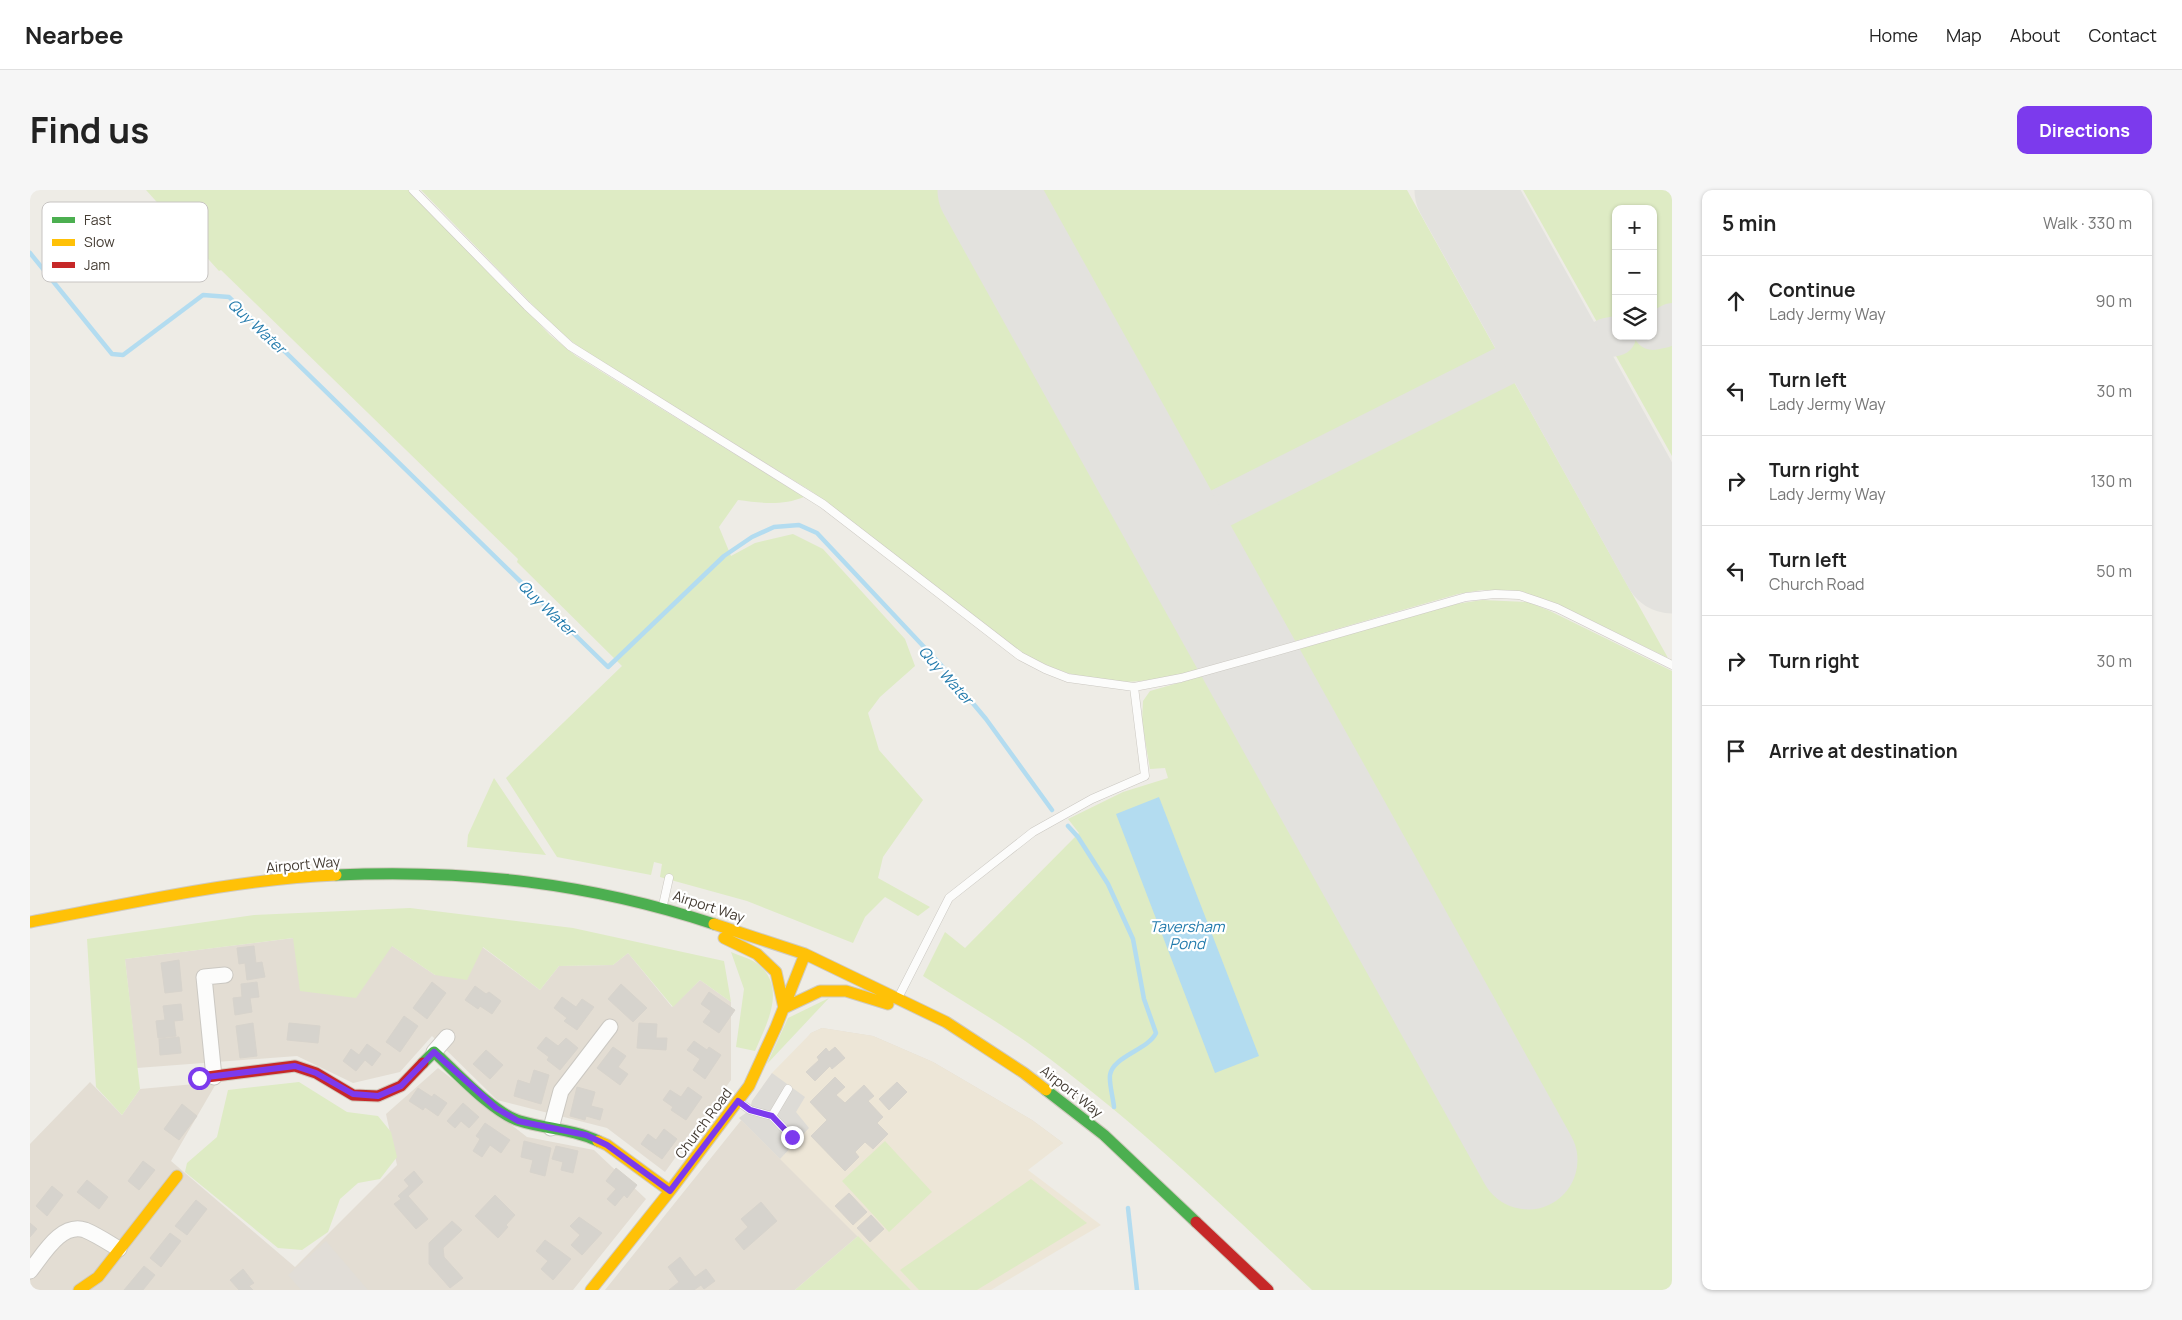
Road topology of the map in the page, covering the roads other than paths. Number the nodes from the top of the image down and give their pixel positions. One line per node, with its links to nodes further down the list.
1 (413, 190): 3 (lane)
2 (1672, 665): 3 (lane)
3 (1134, 687): 9 (lane)
4 (668, 878): 5 (lane)
5 (663, 906): 6 (street, Airport Way); 7 (street, Airport Way); 10 (street)
6 (30, 922)
7 (805, 954): 9 (street, Airport Way); 10 (street, Church Road)
8 (225, 975): 15 (street)
9 (898, 998): 11 (street, Airport Way)
10 (784, 1008): 11 (street); 17 (street, Church Road)
11 (946, 1022): 27 (street, Airport Way)
12 (610, 1027): 19 (street)
13 (447, 1037): 14 (street)
14 (434, 1052): 15 (street); 19 (street)
15 (206, 1077)
16 (788, 1089): 18 (lane)
17 (738, 1101): 18 (lane); 22 (street, Church Road)
18 (772, 1116): 20 (lane)
19 (551, 1128): 22 (street)
20 (792, 1137)
21 (177, 1176): 23 (street)
22 (670, 1191): 26 (street, Church Road)
23 (119, 1250): 24 (street); 25 (street)
24 (30, 1271)
25 (79, 1290)
26 (591, 1290)
27 (1268, 1290)

